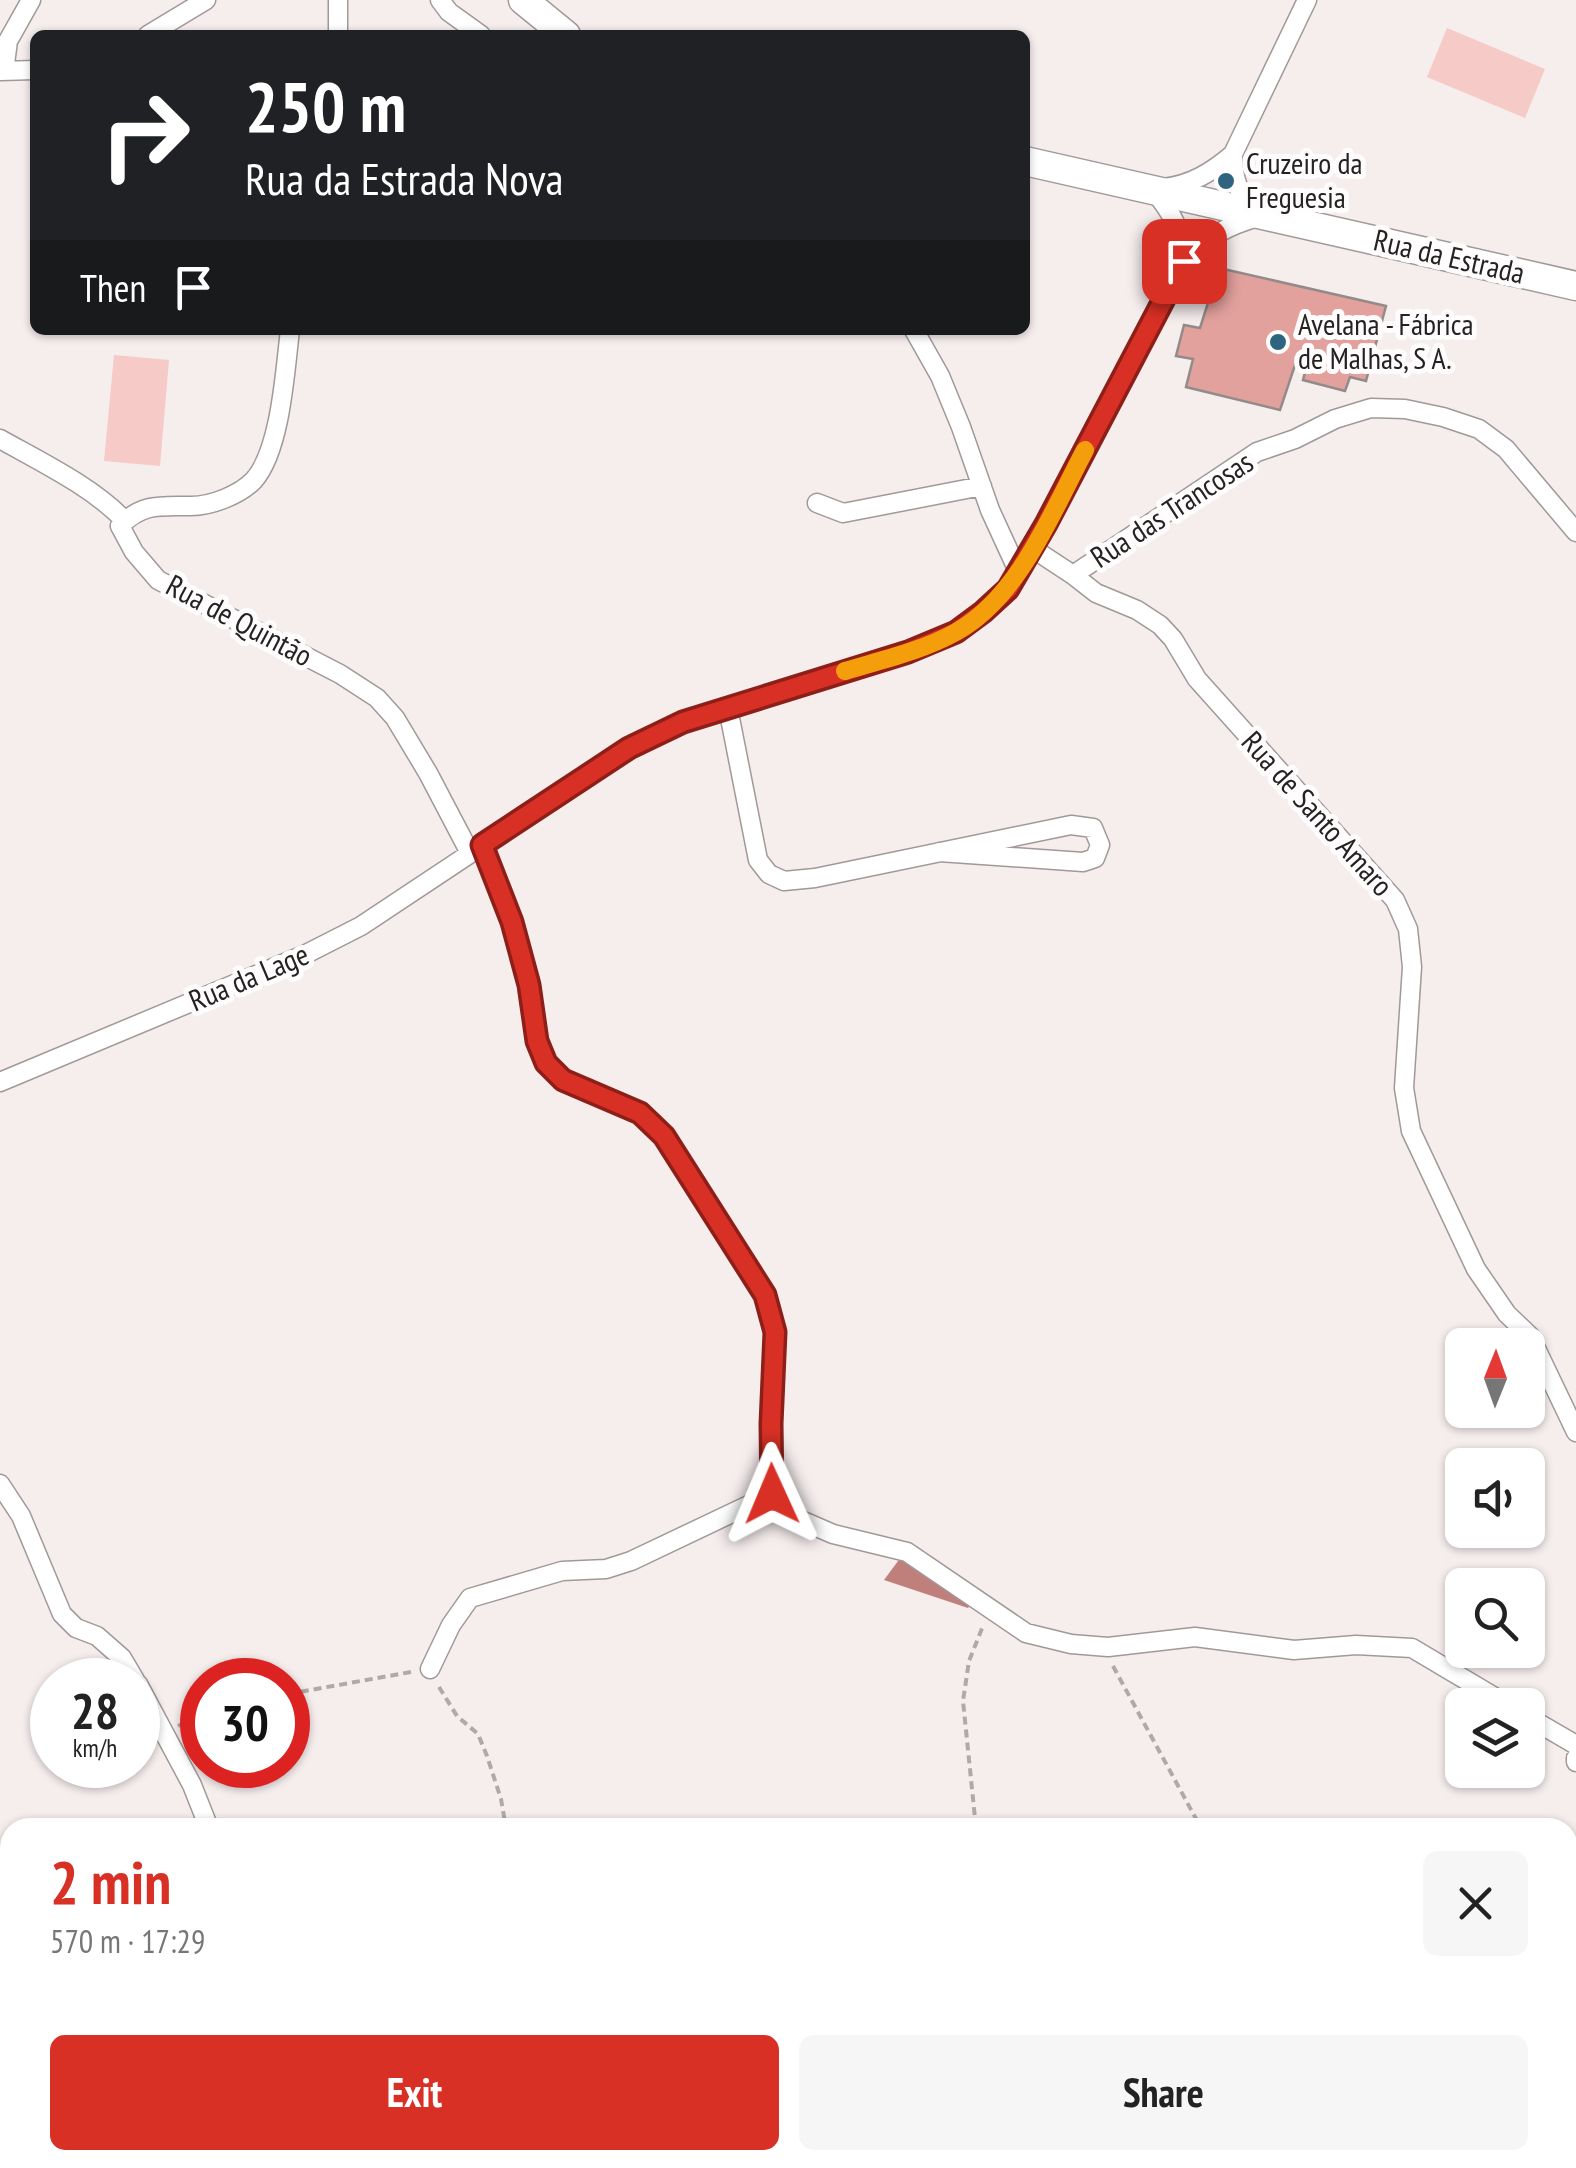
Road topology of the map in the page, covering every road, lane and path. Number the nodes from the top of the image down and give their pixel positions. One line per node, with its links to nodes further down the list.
1 (31, 0): 12 (street)
2 (206, 0): 7 (street)
3 (338, 0): 8 (street)
4 (440, 0): 9 (street)
5 (523, 0): 10 (main road)
6 (1307, 0): 13 (street)
7 (156, 30)
8 (338, 30)
9 (473, 30)
10 (560, 30)
11 (30, 70): 12 (street)
12 (2, 71)
13 (1233, 154): 15 (street); 16 (street)
14 (1030, 162): 15 (main road, Rua da Estrada)
15 (1152, 189): 16 (main road, Rua da Estrada); 17 (street)
16 (1263, 216): 17 (street); 18 (main road, Rua da Estrada)
17 (1184, 261): 26 (street, Rua da Lage)
18 (1576, 286)
19 (289, 335): 24 (street)
20 (917, 335): 22 (street)
21 (0, 439): 24 (street)
22 (982, 486): 23 (street); 27 (street)
23 (817, 503)
24 (125, 522): 30 (street, Rua de Quintão)
25 (1576, 532): 28 (street, Rua das Trancosas)
26 (1032, 548): 27 (street, Rua da Lage); 28 (street, Rua de Santo Amaro)
27 (1018, 571): 29 (street, Rua da Lage)
28 (1073, 575): 33 (street, Rua de Santo Amaro)
29 (728, 708): 30 (street, Rua da Lage); 31 (street)
30 (476, 849): 32 (street, Rua da Lage); 35 (street, Rua de Quintão)
31 (939, 852): 31 (street)
32 (0, 1082)
33 (1576, 1432)
34 (0, 1484): 38 (street)
35 (772, 1494): 36 (street); 39 (street)
36 (993, 1609): 37 (street); 49 (path)
37 (1108, 1648): 40 (street); 50 (path)
38 (122, 1658)
39 (430, 1669): 41 (path); 48 (path)
40 (1479, 1688)
41 (310, 1689)
42 (160, 1723): 45 (street)
43 (180, 1726): 45 (path)
44 (1545, 1726): 46 (street)
45 (165, 1732): 47 (street)
46 (1576, 1745)
47 (205, 1818)
48 (504, 1818)
49 (975, 1818)
50 (1196, 1818)

